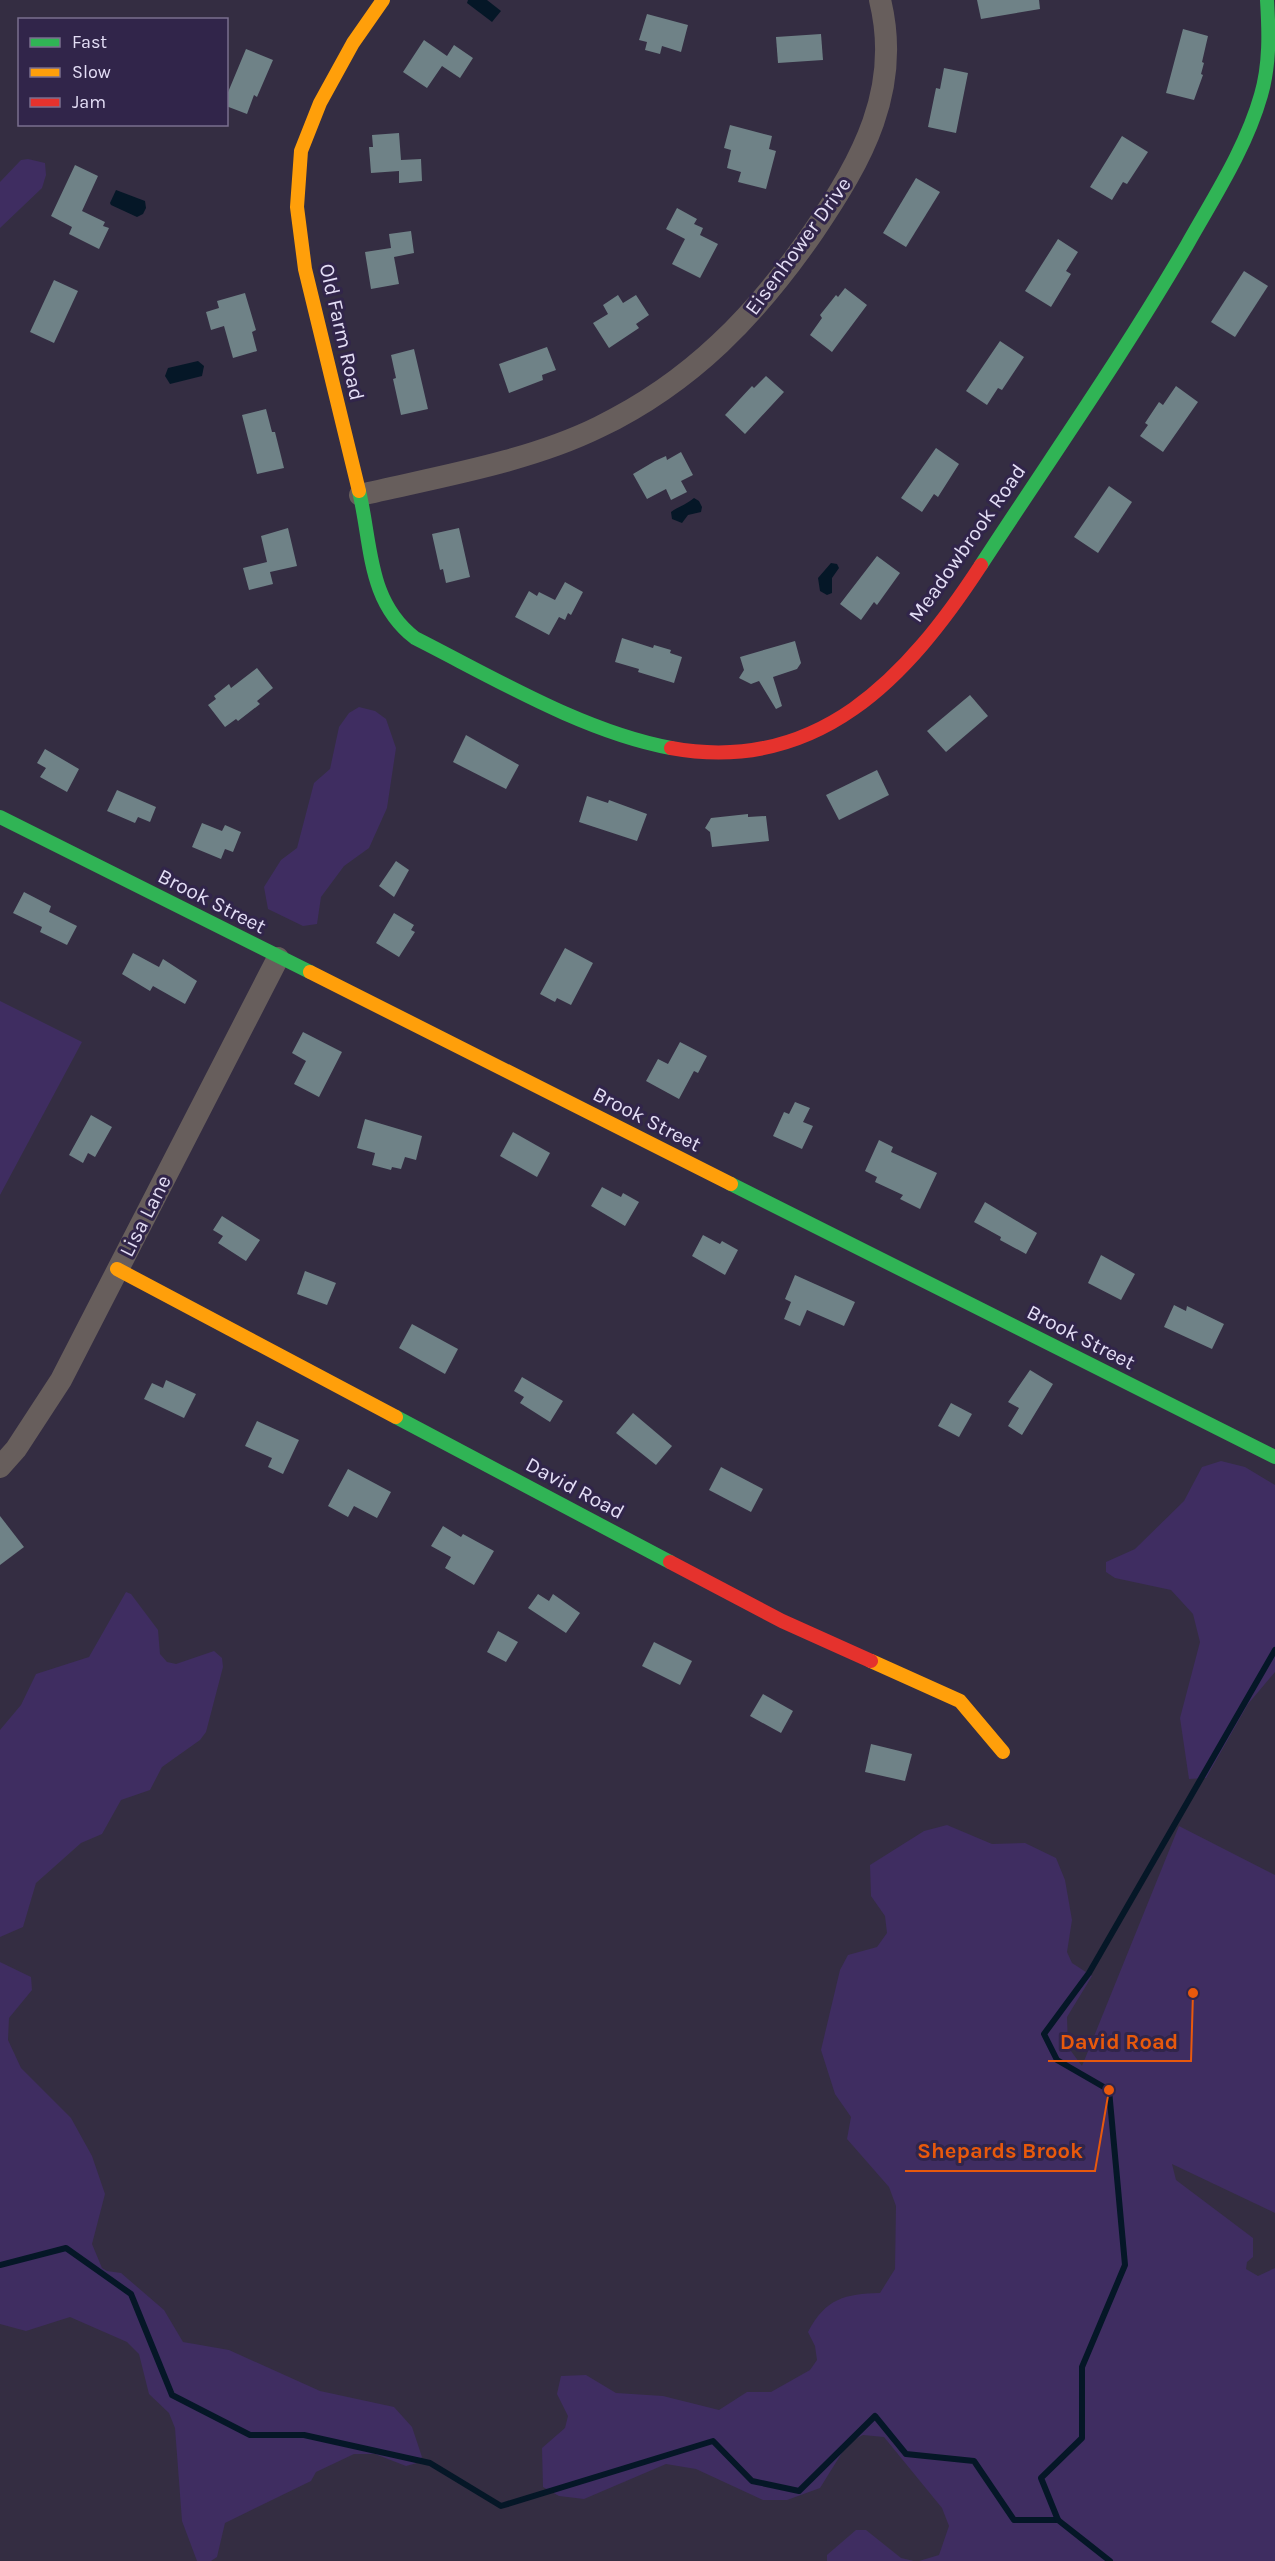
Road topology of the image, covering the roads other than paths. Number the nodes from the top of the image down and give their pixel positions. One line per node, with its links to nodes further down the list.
1 (383, 0): 4 (street, Old Farm Road)
2 (880, 0): 4 (street, Eisenhower Drive)
3 (1267, 0): 5 (street, Meadowbrook Road)
4 (360, 495): 5 (street, Old Farm Road)
5 (452, 656)
6 (0, 817): 7 (street, Brook Street)
7 (278, 958): 8 (street, Lisa Lane); 9 (street, Brook Street)
8 (117, 1269): 10 (street, Lisa Lane); 11 (street, David Road)
9 (1275, 1457)
10 (0, 1467)
11 (1004, 1752)

